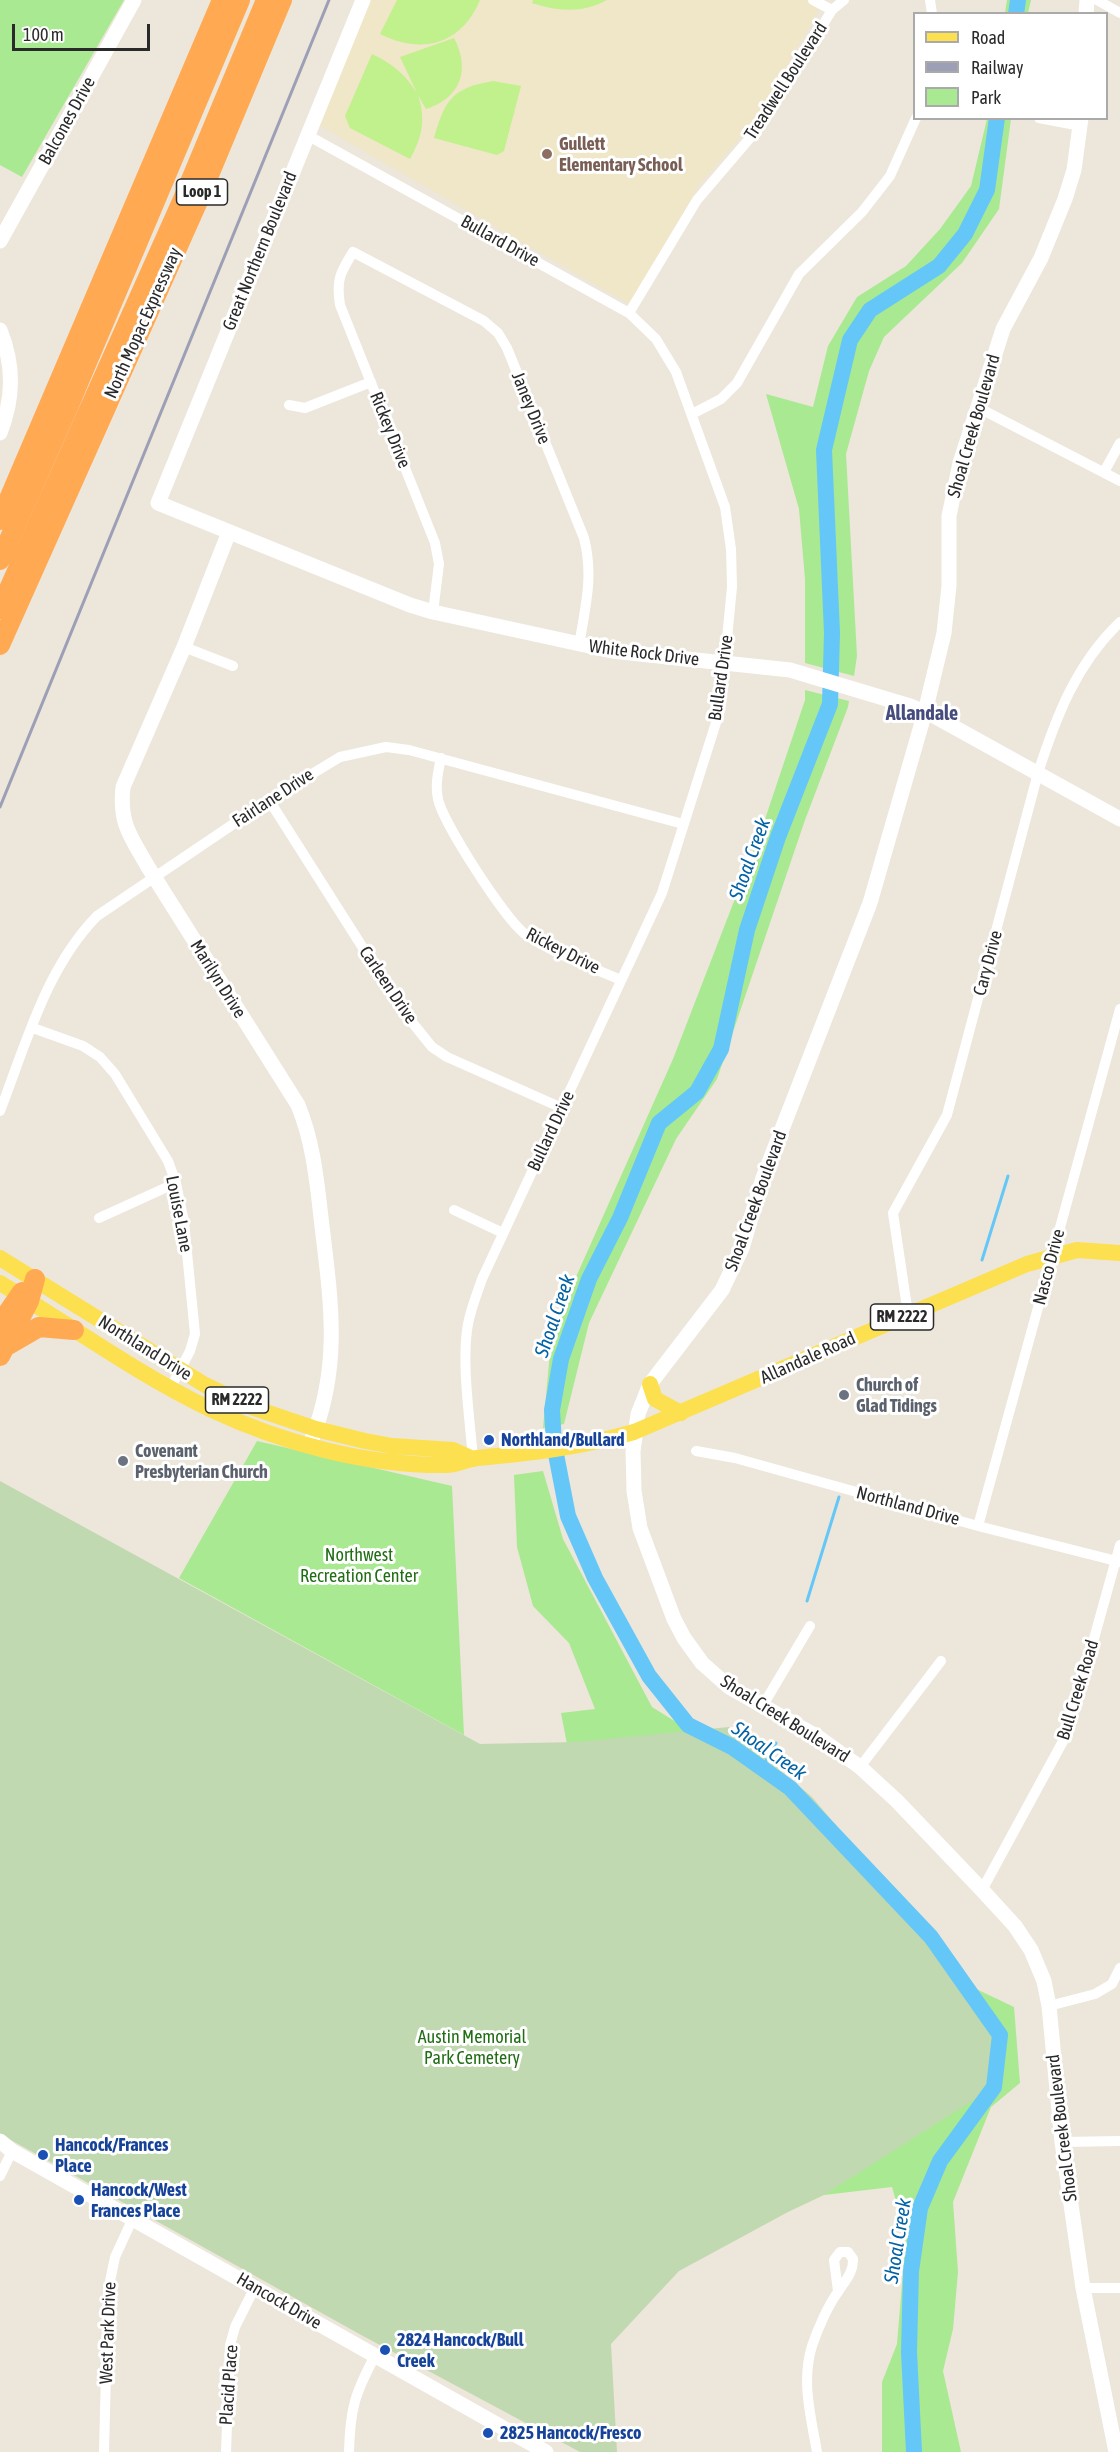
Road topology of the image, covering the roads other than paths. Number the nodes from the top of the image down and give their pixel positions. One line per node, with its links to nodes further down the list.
1 (134, 0): 16 (street, Balcones Drive)
2 (222, 0): 19 (highway)
3 (240, 0): 30 (highway)
4 (266, 0): 32 (highway)
5 (282, 0): 21 (highway, North Mopac Expressway / Loop 1)
6 (363, 0): 15 (street, Great Northern Boulevard)
7 (813, 0): 10 (street)
8 (844, 0): 10 (street, Treadwell Boulevard)
9 (1097, 0): 11 (street)
10 (832, 10): 18 (street, Treadwell Boulevard)
11 (1120, 13)
12 (915, 120): 25 (street)
13 (1060, 120): 14 (street)
14 (1081, 122): 24 (street, Shoal Creek Boulevard)
15 (307, 135): 18 (street, Bullard Drive); 31 (street, Great Northern Boulevard)
16 (0, 242)
17 (353, 252): 22 (street, Rickey Drive); 40 (street, Janey Drive)
18 (629, 313): 25 (street, Bullard Drive)
19 (88, 316): 30 (highway); 33 (highway)
20 (1, 334): 26 (street)
21 (117, 382): 32 (highway); 39 (highway, North Mopac Expressway / Loop 1)
22 (371, 382): 23 (street); 37 (street, Rickey Drive)
23 (289, 405)
24 (977, 407): 28 (street); 44 (street, Shoal Creek Boulevard)
25 (692, 414): 42 (street, Bullard Drive)
26 (0, 433)
27 (1120, 443): 28 (street)
28 (1104, 472): 29 (street)
29 (1120, 481)
30 (33, 484): 35 (highway)
31 (158, 503): 34 (street, White Rock Drive)
32 (42, 513): 36 (highway)
33 (2, 514)
34 (229, 532): 37 (street, White Rock Drive); 41 (street, Marilyn Drive)
35 (0, 560)
36 (0, 609)
37 (433, 612): 40 (street, White Rock Drive)
38 (1120, 622): 46 (street, Cary Drive)
39 (0, 645)
40 (579, 645): 42 (street, White Rock Drive)
41 (184, 647): 43 (street); 50 (street, Marilyn Drive)
42 (726, 662): 44 (street, White Rock Drive); 49 (street, Bullard Drive)
43 (233, 666)
44 (925, 712): 46 (street, White Rock Drive); 71 (street, Shoal Creek Boulevard)
45 (441, 758): 47 (street, Fairlane Drive); 49 (street, Fairlane Drive); 51 (street, Rickey Drive)
46 (1038, 773): 48 (street, White Rock Drive); 66 (street, Cary Drive)
47 (269, 800): 50 (street, Fairlane Drive); 54 (street, Carleen Drive)
48 (1120, 819)
49 (683, 824): 51 (street, Bullard Drive)
50 (154, 878): 53 (street, Fairlane Drive); 74 (street, Marilyn Drive)
51 (621, 980): 54 (street, Bullard Drive)
52 (1120, 1009): 61 (street, Nasco Drive)
53 (33, 1028): 55 (street, Fairlane Drive); 56 (street, Louise Lane)
54 (562, 1108): 59 (street, Bullard Drive)
55 (0, 1111)
56 (176, 1183): 58 (street); 70 (street, Louise Lane)
57 (454, 1210): 59 (street)
58 (99, 1218)
59 (503, 1233): 78 (street, Bullard Drive)
60 (1120, 1253): 61 (main road, Allandale Road / RM 2222)
61 (1052, 1255): 66 (main road, Allandale Road / RM 2222); 79 (street, Nasco Drive)
62 (0, 1258): 63 (main road, Northland Drive / RM 2222)
63 (35, 1279): 65 (highway); 70 (main road, Northland Drive / RM 2222)
64 (0, 1283): 65 (main road, Northland Drive / RM 2222)
65 (24, 1298): 67 (highway); 68 (main road, Northland Drive / RM 2222); 69 (highway)
66 (908, 1314): 73 (main road, Allandale Road / RM 2222)
67 (0, 1324)
68 (74, 1330): 69 (highway); 72 (main road, Northland Drive / RM 2222)
69 (3, 1351)
70 (181, 1370): 72 (street, Louise Lane); 74 (main road, Northland Drive / RM 2222)
71 (650, 1384): 73 (main road); 75 (street, Shoal Creek Boulevard)
72 (171, 1387): 76 (main road, Northland Drive / RM 2222)
73 (681, 1413): 75 (main road, Allandale Road / RM 2222)
74 (316, 1429): 76 (street, Marilyn Drive); 78 (main road, Northland Drive / RM 2222)
75 (634, 1432): 78 (main road, Northland Drive / RM 2222); 84 (street, Shoal Creek Boulevard)
76 (310, 1445): 78 (main road, Northland Drive / RM 2222)
77 (696, 1451): 79 (street, Northland Drive)
78 (473, 1459)
79 (978, 1526): 81 (street, Northland Drive)
80 (1120, 1545): 81 (street, Bull Creek Road)
81 (1118, 1561): 86 (street, Bull Creek Road)
82 (810, 1626): 84 (street)
83 (941, 1661): 85 (street)
84 (762, 1707): 85 (street, Shoal Creek Boulevard)
85 (860, 1767): 86 (street, Shoal Creek Boulevard)
86 (982, 1890): 88 (street, Shoal Creek Boulevard)
87 (1120, 1968): 88 (street)
88 (1048, 2006): 91 (street, Shoal Creek Boulevard)
89 (0, 2141): 92 (street, Hancock Drive)
90 (1120, 2141): 91 (street)
91 (1062, 2142): 96 (street, Shoal Creek Boulevard)
92 (6, 2150): 93 (street); 94 (street, Hancock Drive)
93 (0, 2176)
94 (133, 2218): 95 (street, Hancock Drive); 101 (street, West Park Drive)
95 (255, 2287): 99 (street, Hancock Drive); 102 (street, Placid Place)
96 (1083, 2288): 97 (street); 100 (street, Shoal Creek Boulevard)
97 (1120, 2288)
98 (838, 2290): 105 (street)
99 (375, 2356): 103 (street); 104 (street, Hancock Drive)
100 (1117, 2449)
101 (104, 2452)
102 (226, 2452)
103 (349, 2452)
104 (546, 2452)
105 (817, 2452)

